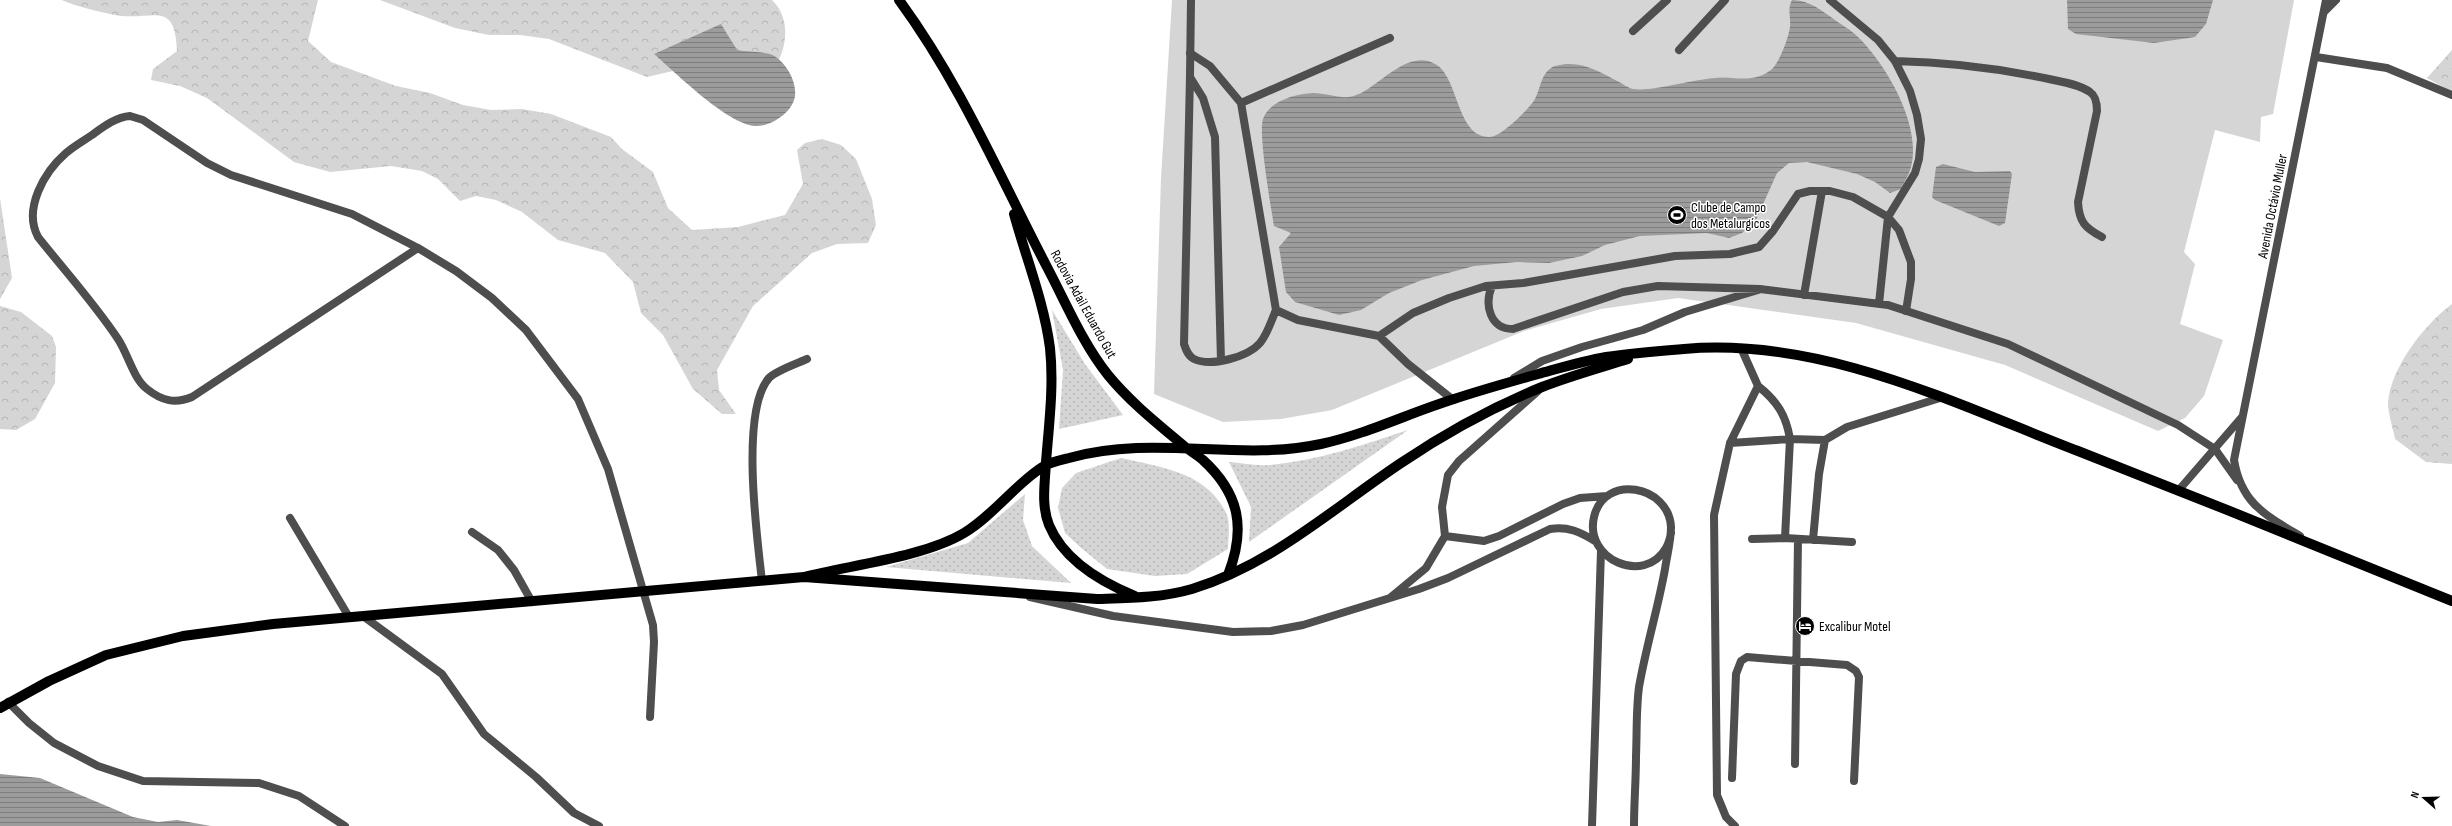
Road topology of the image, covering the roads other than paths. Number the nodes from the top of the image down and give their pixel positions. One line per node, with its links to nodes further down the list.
1 (899, 0): 19 (main road, Rodovia Adail Eduardo Gut)
2 (1191, 0): 12 (street)
3 (1668, 0): 9 (street)
4 (1726, 0): 11 (street)
5 (1830, 0): 14 (street)
6 (2326, 0): 8 (street, Avenida Octávio Muller)
7 (2336, 0): 8 (street)
8 (2324, 12): 13 (street, Avenida Octávio Muller)
9 (1633, 31)
10 (1390, 38): 17 (street)
11 (1678, 50)
12 (1190, 53): 15 (street); 17 (street)
13 (2316, 57): 16 (street); 39 (street, Avenida Octávio Muller)
14 (1895, 61): 20 (street); 21 (street)
15 (1190, 76): 33 (street); 33 (street)
16 (2452, 95)
17 (1241, 102): 27 (street)
18 (1822, 191): 20 (street); 23 (street); 25 (street)
19 (1009, 194): 43 (main road, Rodovia Adail Eduardo Gut); 45 (main road, Rodovia Adail Eduardo Gut)
20 (1888, 217): 26 (street); 28 (street)
21 (2102, 237)
22 (418, 248): 22 (street); 64 (street)
23 (1492, 286): 24 (street); 29 (street)
24 (1760, 289): 25 (street); 34 (street)
25 (1804, 295): 26 (street)
26 (1879, 304): 28 (street)
27 (1276, 310): 29 (street); 33 (street)
28 (1906, 311): 44 (street)
29 (1379, 336): 38 (street)
30 (1741, 348): 31 (main road); 35 (street); 37 (main road)
31 (1643, 354): 34 (main road); 36 (main road)
32 (807, 359): 63 (street)
33 (1221, 361)
34 (1506, 384): 38 (main road)
35 (1758, 386): 40 (street); 42 (street)
36 (1542, 387): 52 (street); 61 (main road)
37 (1940, 398): 41 (street); 47 (main road)
38 (1452, 399): 43 (main road)
39 (2243, 417): 44 (street); 46 (street, Avenida Octávio Muller)
40 (1790, 439): 41 (street); 42 (street); 53 (street)
41 (1825, 440): 56 (street)
42 (1730, 443): 82 (street)
43 (1186, 448): 45 (main road); 61 (main road, Rodovia Adail Eduardo Gut)
44 (2215, 449): 46 (street); 47 (street)
45 (1046, 464): 62 (main road); 66 (main road, Rodovia Adail Eduardo Gut)
46 (2237, 480): 59 (street)
47 (2178, 491): 59 (main road)
48 (1607, 496): 51 (street); 52 (street); 57 (street)
49 (290, 518): 71 (street)
50 (472, 532): 69 (street)
51 (1671, 533): 60 (street); 81 (street)
52 (1445, 536): 67 (street)
53 (1785, 538): 54 (street); 55 (street)
54 (1752, 539)
55 (1798, 539): 56 (street); 72 (street)
56 (1813, 540): 58 (street)
57 (1595, 541): 60 (street); 67 (street)
58 (1852, 542)
59 (2319, 546): 68 (main road)
60 (1601, 551): 80 (street)
61 (1228, 575): 66 (main road)
62 (804, 577): 63 (main road); 65 (main road)
63 (762, 581): 64 (main road)
64 (644, 592): 69 (main road); 74 (street)
65 (1010, 592): 66 (main road); 67 (street)
66 (1140, 598)
67 (1385, 601)
68 (2452, 601)
69 (532, 602): 70 (main road)
70 (363, 616): 71 (main road); 79 (street)
71 (349, 617): 73 (main road)
72 (1797, 661): 75 (street); 76 (street); 77 (street)
73 (4, 705): 78 (street)
74 (650, 717)
75 (1795, 764)
76 (1732, 778)
77 (1854, 781)
78 (346, 826)
79 (599, 826)
80 (1592, 826)
81 (1634, 826)
82 (1735, 826)

